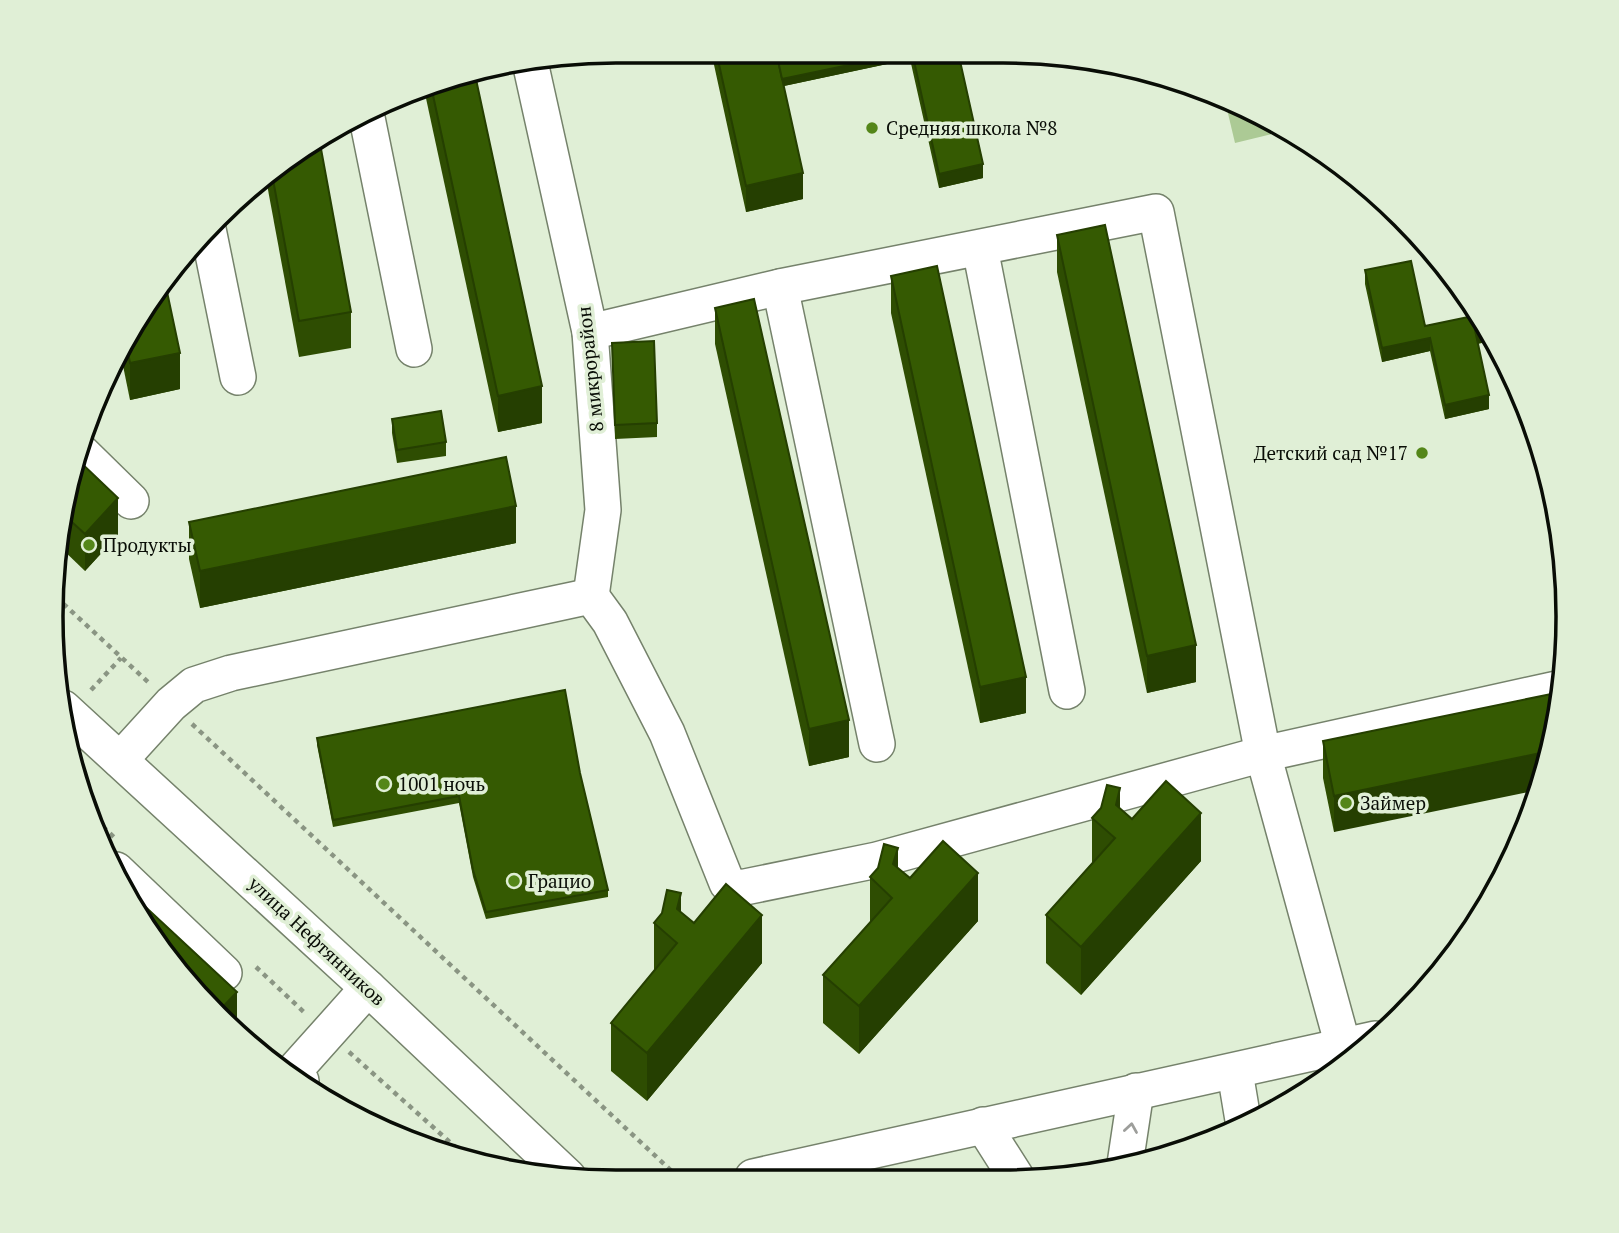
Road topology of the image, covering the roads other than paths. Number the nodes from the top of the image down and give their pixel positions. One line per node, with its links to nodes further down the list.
1 (532, 70): 6 (street, 8 микрорайон)
2 (368, 122): 7 (street)
3 (210, 241): 8 (street)
4 (980, 248): 5 (street); 13 (street); 16 (street)
5 (780, 288): 6 (street); 15 (street)
6 (590, 331): 11 (street, 8 микрорайон)
7 (414, 349)
8 (239, 377)
9 (87, 457): 10 (street)
10 (131, 501)
11 (591, 596): 16 (street); 17 (street)
12 (1551, 690): 16 (street)
13 (1067, 691)
14 (73, 716): 17 (street, улица Нефтянников)
15 (877, 744)
16 (1263, 754): 21 (street)
17 (120, 760): 20 (street, улица Нефтянников)
18 (117, 855): 19 (street)
19 (236, 967)
20 (368, 988): 23 (street); 29 (street, улица Нефтянников)
21 (1358, 1040)
22 (1353, 1044): 24 (street)
23 (297, 1068)
24 (1235, 1072): 25 (street); 26 (street)
25 (1136, 1091): 27 (street); 28 (street, one-way to 25)
26 (1242, 1115)
27 (983, 1125): 30 (street); 31 (street)
28 (1126, 1155)
29 (557, 1166)
30 (784, 1170)
31 (1011, 1170)

